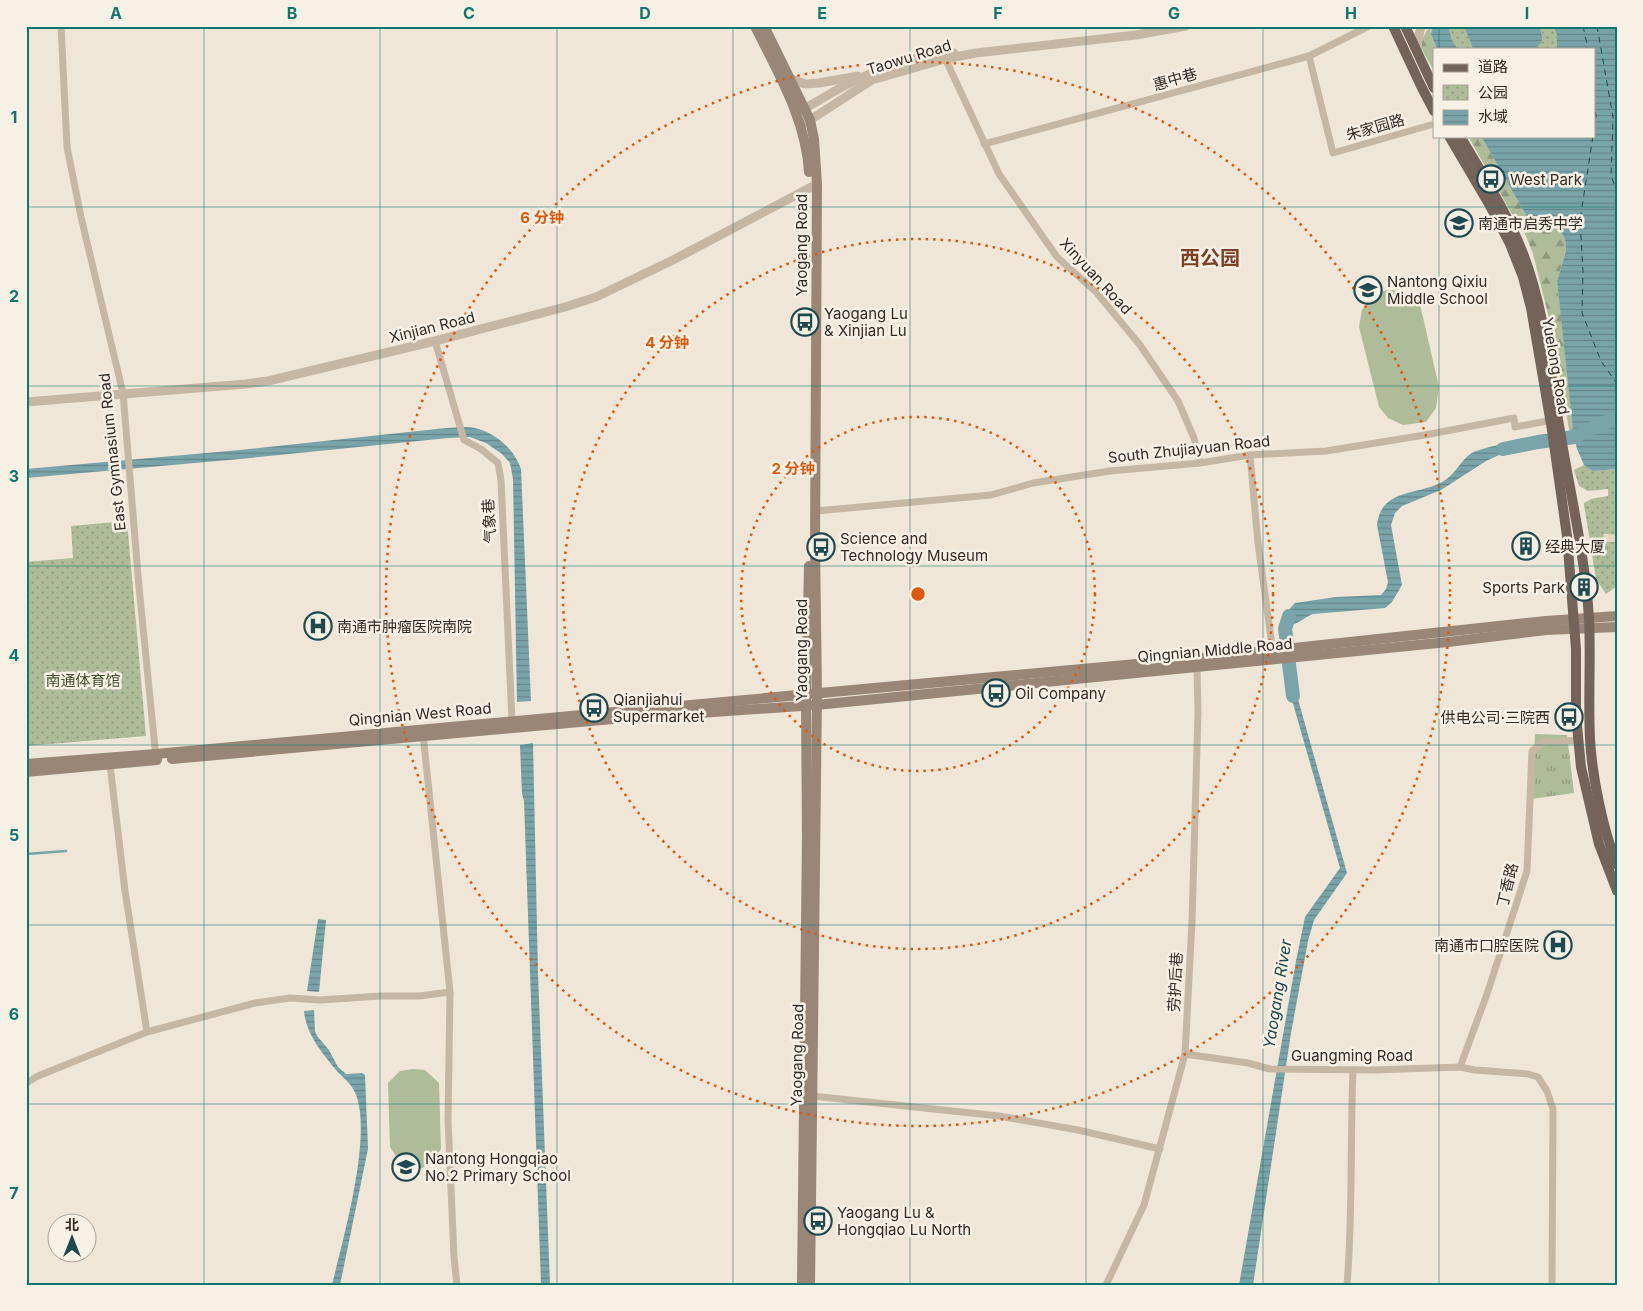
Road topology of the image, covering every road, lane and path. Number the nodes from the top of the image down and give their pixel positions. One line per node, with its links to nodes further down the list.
1 (61, 26): 24 (street, East Gymnasium Road)
2 (755, 26): 16 (main road, Yaogang Road)
3 (764, 26): 13 (main road, Yaogang Road)
4 (1186, 26): 10 (street, Taowu Road)
5 (1369, 26): 9 (street, 惠中巷)
6 (1393, 26): 15 (main road)
7 (1405, 26): 11 (main road)
8 (1421, 26): 11 (street)
9 (1309, 56): 18 (street, 朱家园路); 21 (street, 惠中巷)
10 (944, 57): 12 (street, Taowu Road); 17 (street, Taowu Road); 21 (street, Xinyuan Road)
11 (1420, 61): 14 (main road)
12 (870, 74): 13 (street); 16 (street, Taowu Road)
13 (789, 78): 16 (main road, Yaogang Road)
14 (1433, 86)
15 (1433, 109)
16 (801, 110): 17 (main road, Yaogang Road)
17 (805, 122): 22 (main road, Yaogang Road)
18 (1433, 124)
19 (1450, 138): 26 (main road, Yuelong Road)
20 (1461, 138): 26 (main road, Yuelong Road)
21 (984, 144): 29 (street, Xinyuan Road)
22 (813, 186): 23 (street, Xinjian Road); 30 (main road, Yaogang Road); 37 (main road, Yaogang Road)
23 (435, 341): 24 (street, Xinjian Road); 39 (street, 气象巷)
24 (123, 393): 25 (street, Xinjian Road); 42 (street, East Gymnasium Road)
25 (26, 402)
26 (1555, 424): 27 (street, South Zhujiayuan Road); 28 (main road, Yuelong Road)
27 (1250, 455): 29 (street, South Zhujiayuan Road); 35 (street)
28 (1560, 455): 32 (main road, Yuelong Road); 33 (main road, Yuelong Road)
29 (1200, 463): 30 (street, South Zhujiayuan Road)
30 (816, 511): 37 (main road, Yaogang Road)
31 (1617, 616): 32 (main road, Qingnian Middle Road)
32 (1589, 623): 33 (main road, Qingnian Middle Road); 34 (main road, Qingnian Middle Road); 46 (main road, Yuelong Road)
33 (1574, 624): 35 (main road, Qingnian Middle Road); 41 (main road, Yuelong Road)
34 (1617, 627)
35 (1273, 655): 36 (main road, Qingnian Middle Road); 37 (main road, Qingnian Middle Road)
36 (1197, 667): 38 (main road, Qingnian Middle Road); 50 (street, 劳护后巷)
37 (812, 694): 38 (main road, Yaogang Road); 39 (main road, Qingnian West Road)
38 (811, 705): 40 (main road, Qingnian West Road); 54 (main road, Yaogang Road); 57 (main road, Yaogang Road)
39 (512, 721): 40 (main road, Qingnian West Road)
40 (423, 733): 42 (main road, Qingnian West Road); 48 (street)
41 (1578, 740): 47 (main road, Yuelong Road); 51 (street, 丁香路)
42 (156, 757): 43 (main road, Qingnian West Road); 44 (main road, Qingnian West Road)
43 (26, 764)
44 (110, 765): 45 (main road, Qingnian West Road); 49 (street)
45 (26, 772)
46 (1617, 865)
47 (1617, 892)
48 (450, 992): 49 (street); 56 (street)
49 (147, 1032): 53 (street)
50 (1185, 1054): 52 (street, Guangming Road); 55 (street, 劳护后巷)
51 (1460, 1066): 52 (street, Guangming Road); 61 (street, Guangming Road)
52 (1353, 1070): 60 (street)
53 (26, 1083)
54 (812, 1096): 55 (street); 58 (main road, Yaogang Road)
55 (1160, 1149): 59 (street, 劳护后巷)
56 (457, 1285)
57 (802, 1285)
58 (810, 1285)
59 (1106, 1285)
60 (1347, 1285)
61 (1552, 1285)

